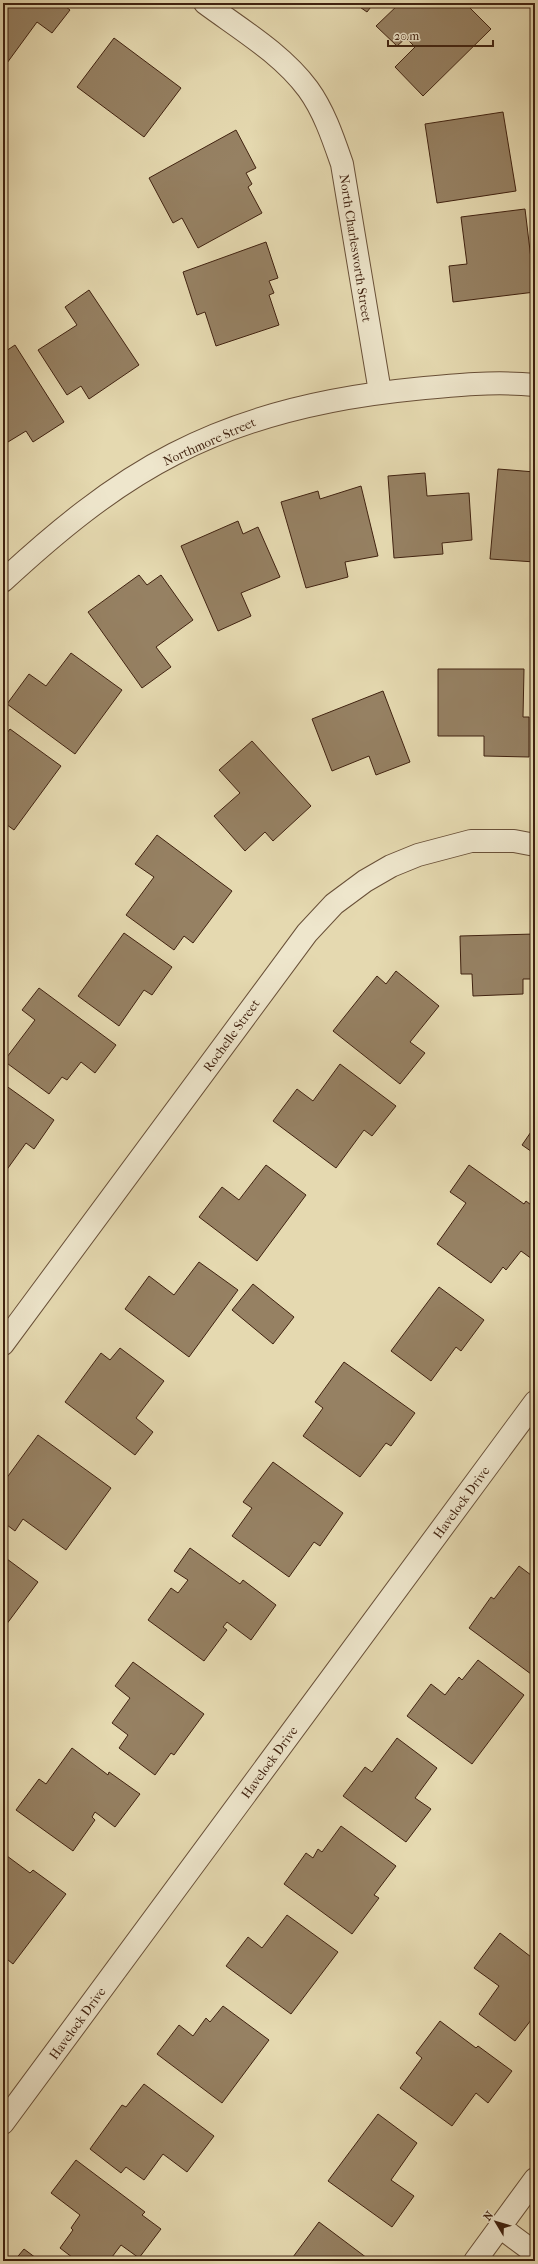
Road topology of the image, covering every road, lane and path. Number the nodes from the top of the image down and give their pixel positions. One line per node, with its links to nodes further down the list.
1 (205, 3): 3 (street, North Charlesworth Street)
2 (535, 385): 3 (street)
3 (380, 392): 4 (street, Northmore Street)
4 (3, 581)
5 (535, 845): 6 (street, Rochelle Street)
6 (3, 1344)
7 (535, 1402): 8 (street, Havelock Drive)
8 (3, 2123)
9 (535, 2179): 10 (street)
10 (500, 2227): 11 (street); 12 (street)
11 (535, 2253)
12 (475, 2261)

